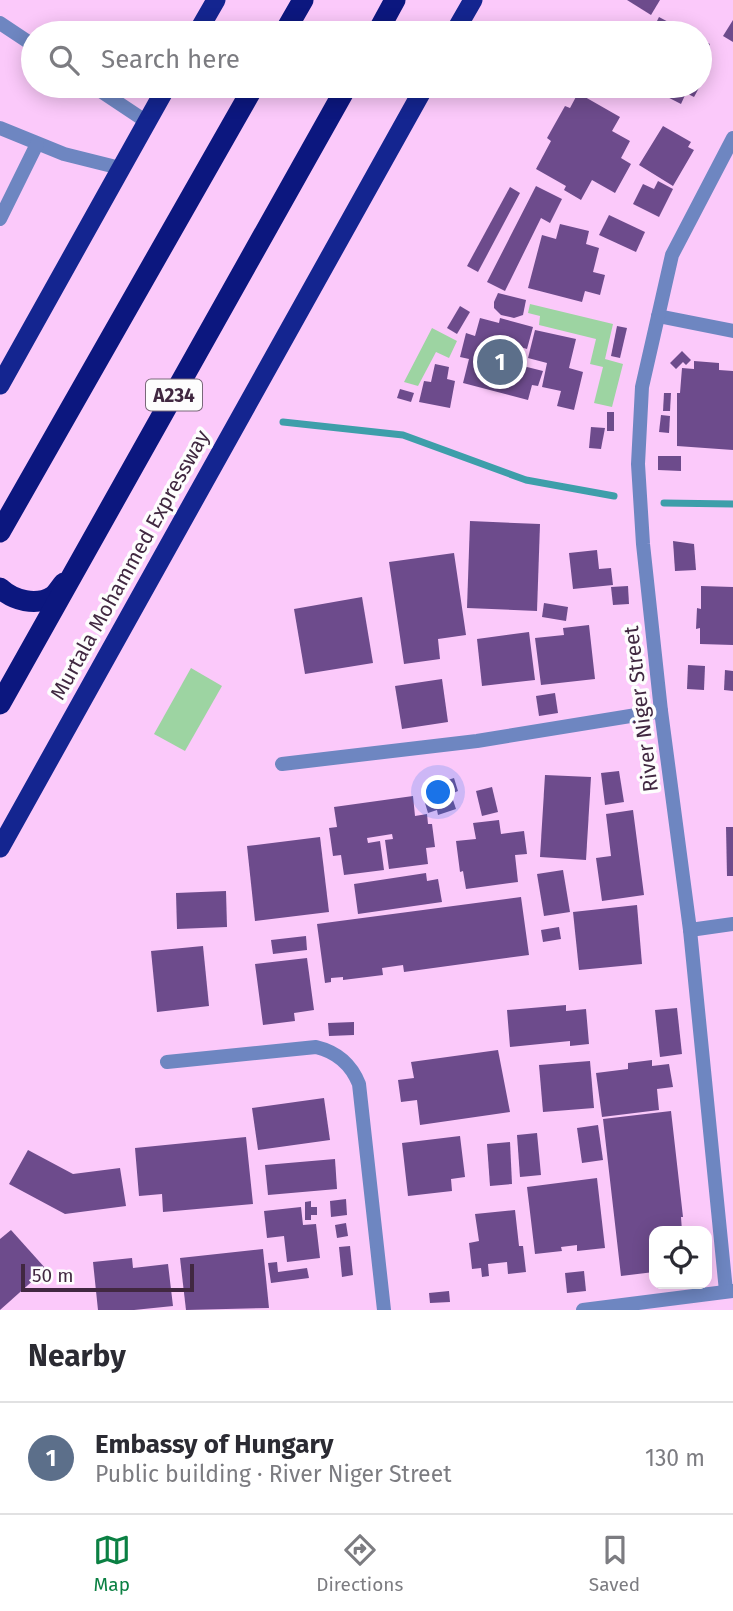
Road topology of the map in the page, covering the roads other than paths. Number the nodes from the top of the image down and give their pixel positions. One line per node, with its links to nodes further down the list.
1 (216, 0): 5 (highway)
2 (303, 0): 6 (highway)
3 (395, 0): 7 (highway)
4 (473, 0): 8 (highway)
5 (204, 21)
6 (291, 21)
7 (384, 21)
8 (461, 21)
9 (0, 23): 10 (street)
10 (21, 37)
11 (111, 98): 16 (street)
12 (160, 98): 16 (highway)
13 (247, 98): 25 (highway)
14 (340, 98): 27 (highway, A234)
15 (418, 98): 32 (highway, Murtala Mohammed Expressway)
16 (147, 122): 20 (highway)
17 (0, 128): 19 (street)
18 (733, 138): 22 (street, River Niger Street)
19 (37, 144): 20 (street); 21 (street)
20 (120, 168): 24 (highway)
21 (0, 219)
22 (657, 316): 23 (street); 30 (street, River Niger Street)
23 (733, 331)
24 (1, 378)
25 (5, 523): 26 (highway)
26 (0, 540)
27 (77, 567): 28 (highway); 29 (highway, A234)
28 (0, 588)
29 (0, 704)
30 (661, 711): 31 (street); 34 (street, River Niger Street)
31 (282, 764)
32 (0, 848)
33 (733, 924): 34 (street)
34 (690, 930): 36 (street, River Niger Street)
35 (167, 1062): 37 (street)
36 (730, 1291): 38 (street)
37 (384, 1310)
38 (583, 1310)

